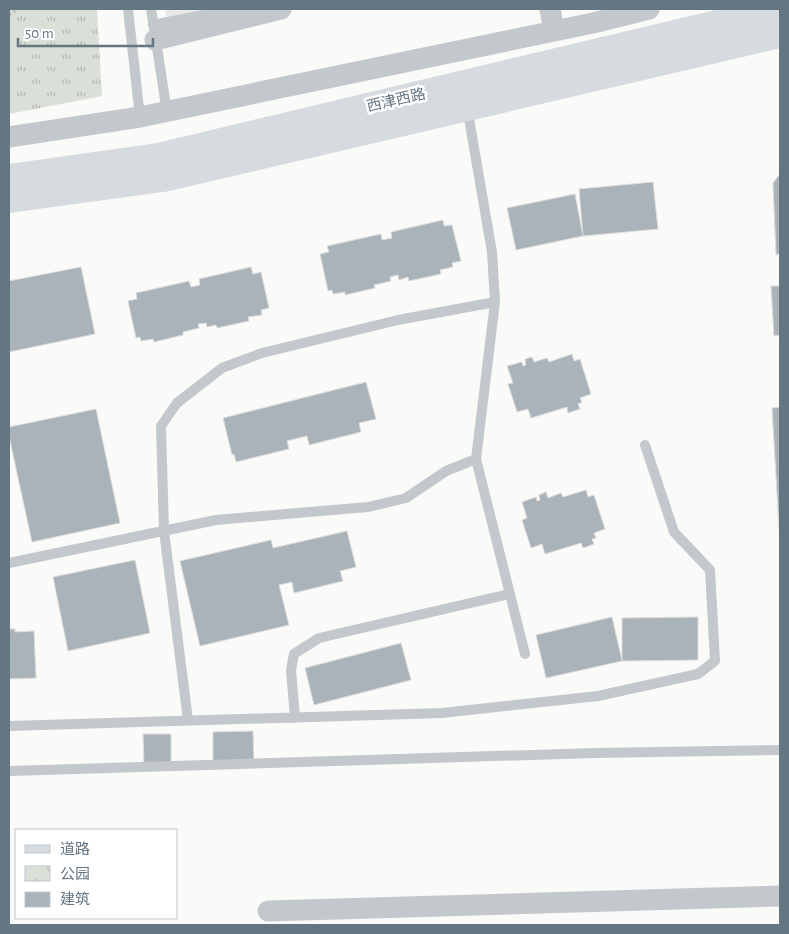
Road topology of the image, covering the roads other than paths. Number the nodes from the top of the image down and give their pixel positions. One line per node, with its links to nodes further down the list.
1 (128, 9): 13 (lane)
2 (151, 9): 9 (lane)
3 (233, 9): 9 (lane)
4 (281, 9): 9 (street)
5 (550, 9): 8 (street)
6 (649, 9): 8 (street)
7 (780, 9): 15 (main road, 西津西路)
8 (554, 30): 12 (street)
9 (154, 32): 12 (lane)
10 (780, 34): 11 (main road, 西津西路)
11 (467, 107): 16 (main road, 西津西路); 17 (lane)
12 (167, 112): 13 (street)
13 (140, 117): 14 (street)
14 (9, 137)
15 (9, 178)
16 (9, 199)
17 (495, 302): 19 (lane); 20 (lane)
18 (645, 445): 24 (lane)
19 (476, 459): 20 (lane); 22 (lane)
20 (164, 531): 21 (lane); 25 (lane)
21 (9, 562)
22 (509, 594): 23 (lane); 24 (lane)
23 (525, 654)
24 (295, 718): 25 (lane)
25 (188, 720): 26 (lane)
26 (9, 726)
27 (780, 750): 28 (lane)
28 (9, 772)
29 (780, 896): 30 (street)
30 (268, 912)

